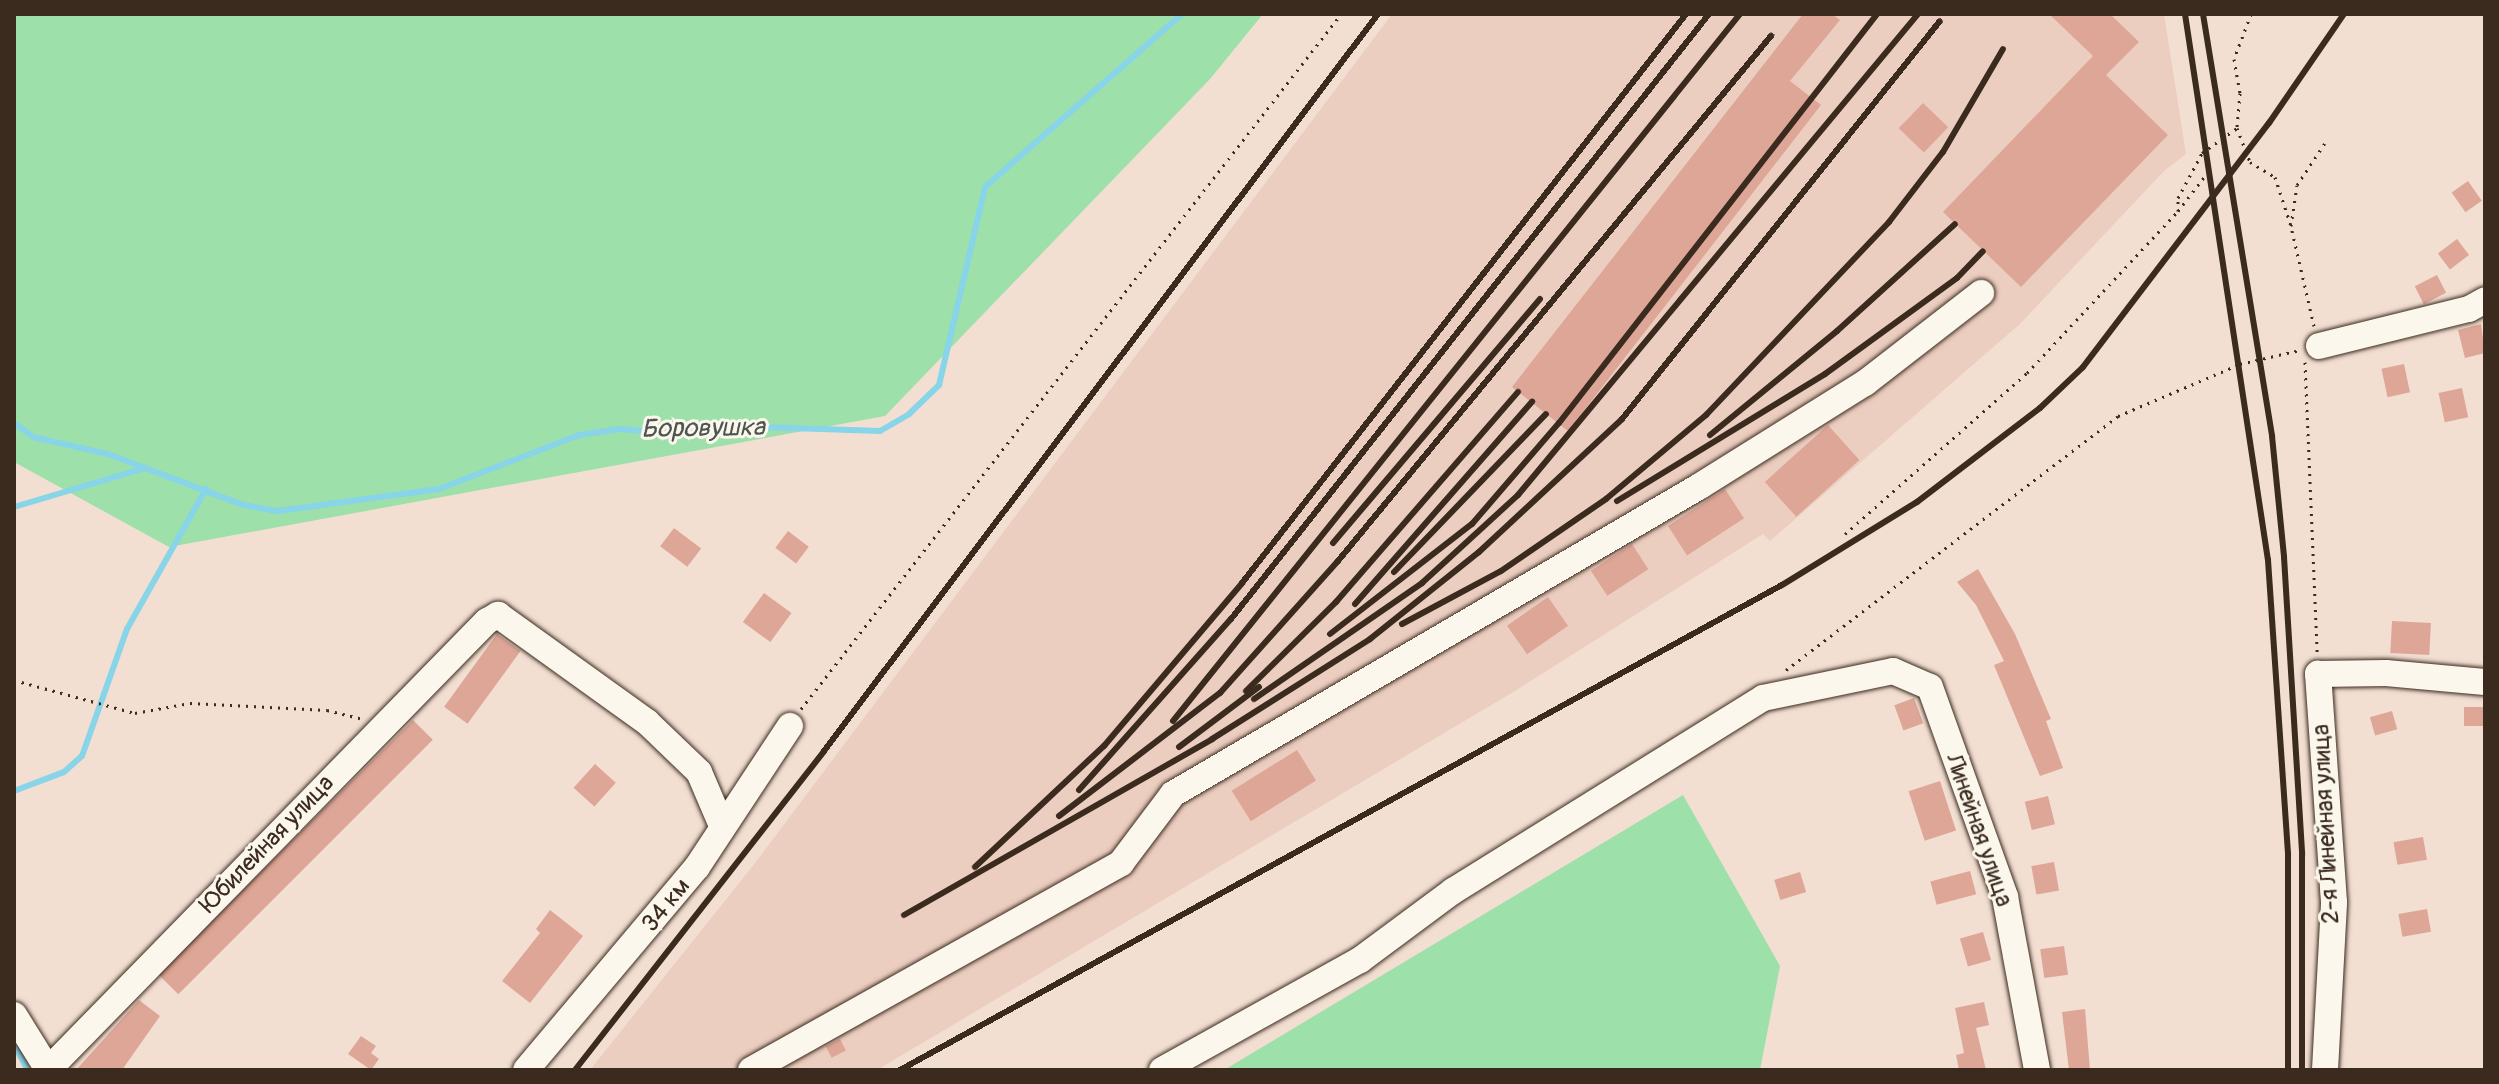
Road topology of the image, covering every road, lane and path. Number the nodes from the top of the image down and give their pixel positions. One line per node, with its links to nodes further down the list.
1 (1341, 14): 17 (path)
2 (2251, 14): 3 (path)
3 (2237, 128): 6 (path); 7 (path)
4 (2325, 143): 7 (path)
5 (2205, 176): 6 (path)
6 (2178, 211): 11 (path)
7 (2291, 226): 10 (path)
8 (1981, 293): 22 (street)
9 (2485, 300): 10 (street)
10 (2319, 346): 12 (path); 15 (path)
11 (1845, 534)
12 (2318, 674): 14 (street); 25 (street, 2-я Линейная улица)
13 (14, 680): 16 (path)
14 (2485, 682)
15 (1763, 698): 23 (street); 24 (street, Линейная улица)
16 (386, 723): 18 (street, Юбилейная улица); 20 (street, Юбилейная улица)
17 (790, 726): 18 (street, 34 км)
18 (722, 826): 21 (street, 34 км)
19 (14, 1015): 20 (street, Юбилейная улица)
20 (47, 1069)
21 (526, 1070)
22 (751, 1070)
23 (1162, 1070)
24 (2037, 1070)
25 (2325, 1070)

